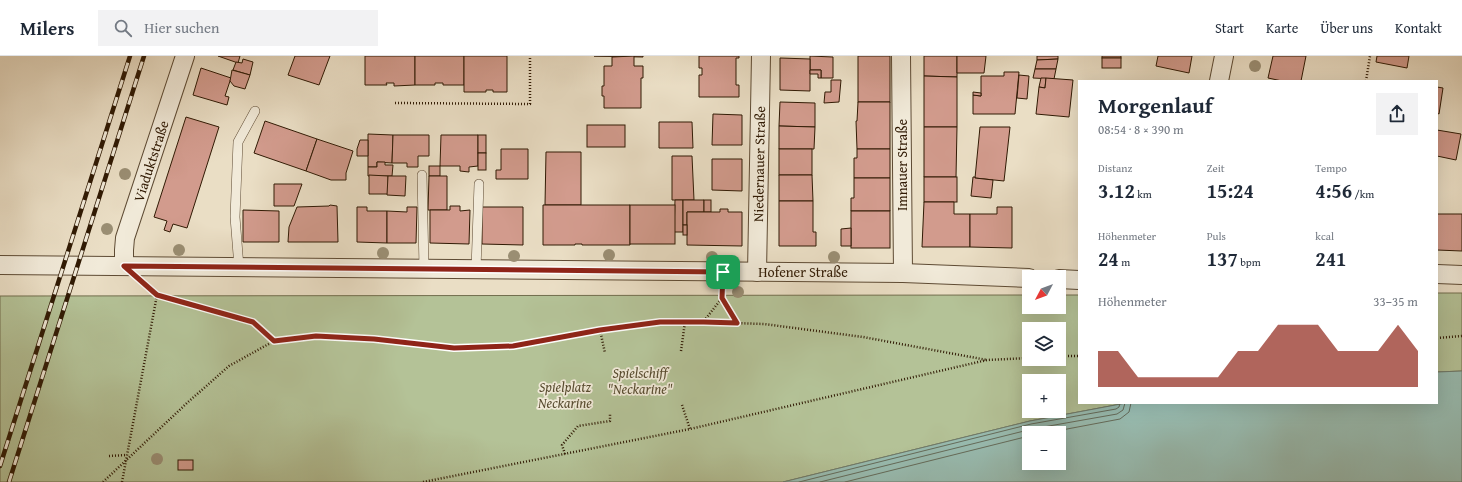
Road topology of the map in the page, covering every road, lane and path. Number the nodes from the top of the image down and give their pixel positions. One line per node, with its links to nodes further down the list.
1 (185, 56): 14 (street, Viaduktstraße)
2 (530, 56): 9 (path)
3 (761, 56): 19 (street, Niedernauer Straße)
4 (901, 56): 20 (street, Imnauer Straße)
5 (1224, 56): 7 (street)
6 (1370, 56): 8 (path)
7 (1219, 80)
8 (1366, 80)
9 (395, 103)
10 (256, 111): 15 (lane)
11 (422, 175): 16 (lane)
12 (479, 184): 17 (lane)
13 (0, 264): 14 (street, Hofener Straße)
14 (124, 266): 15 (street, Hofener Straße); 26 (path)
15 (239, 267): 16 (street, Hofener Straße)
16 (424, 268): 17 (street, Hofener Straße)
17 (476, 269): 18 (street, Hofener Straße)
18 (723, 272): 19 (street, Hofener Straße); 27 (path)
19 (757, 272): 20 (street, Hofener Straße)
20 (903, 273): 23 (street, Hofener Straße)
21 (1438, 274): 22 (street)
22 (1462, 275)
23 (1022, 278)
24 (1066, 279): 25 (street)
25 (1078, 280)
26 (157, 295): 34 (path); 45 (path)
27 (722, 298): 29 (path); 30 (path)
28 (685, 322): 29 (path); 31 (path); 35 (path)
29 (704, 322): 30 (path)
30 (737, 323): 40 (path)
31 (600, 330): 34 (path); 36 (path)
32 (1462, 336): 33 (path)
33 (1438, 338)
34 (274, 341): 47 (path)
35 (682, 351)
36 (605, 353)
37 (1066, 356): 38 (path)
38 (1078, 356)
39 (1022, 358): 40 (path)
40 (987, 360): 43 (path)
41 (682, 405): 43 (path)
42 (610, 414): 44 (path)
43 (690, 429): 44 (path)
44 (566, 454): 50 (path)
45 (127, 455): 46 (path); 47 (path)
46 (109, 456)
47 (126, 462): 48 (path); 49 (path)
48 (103, 482)
49 (122, 482)
50 (423, 482)

